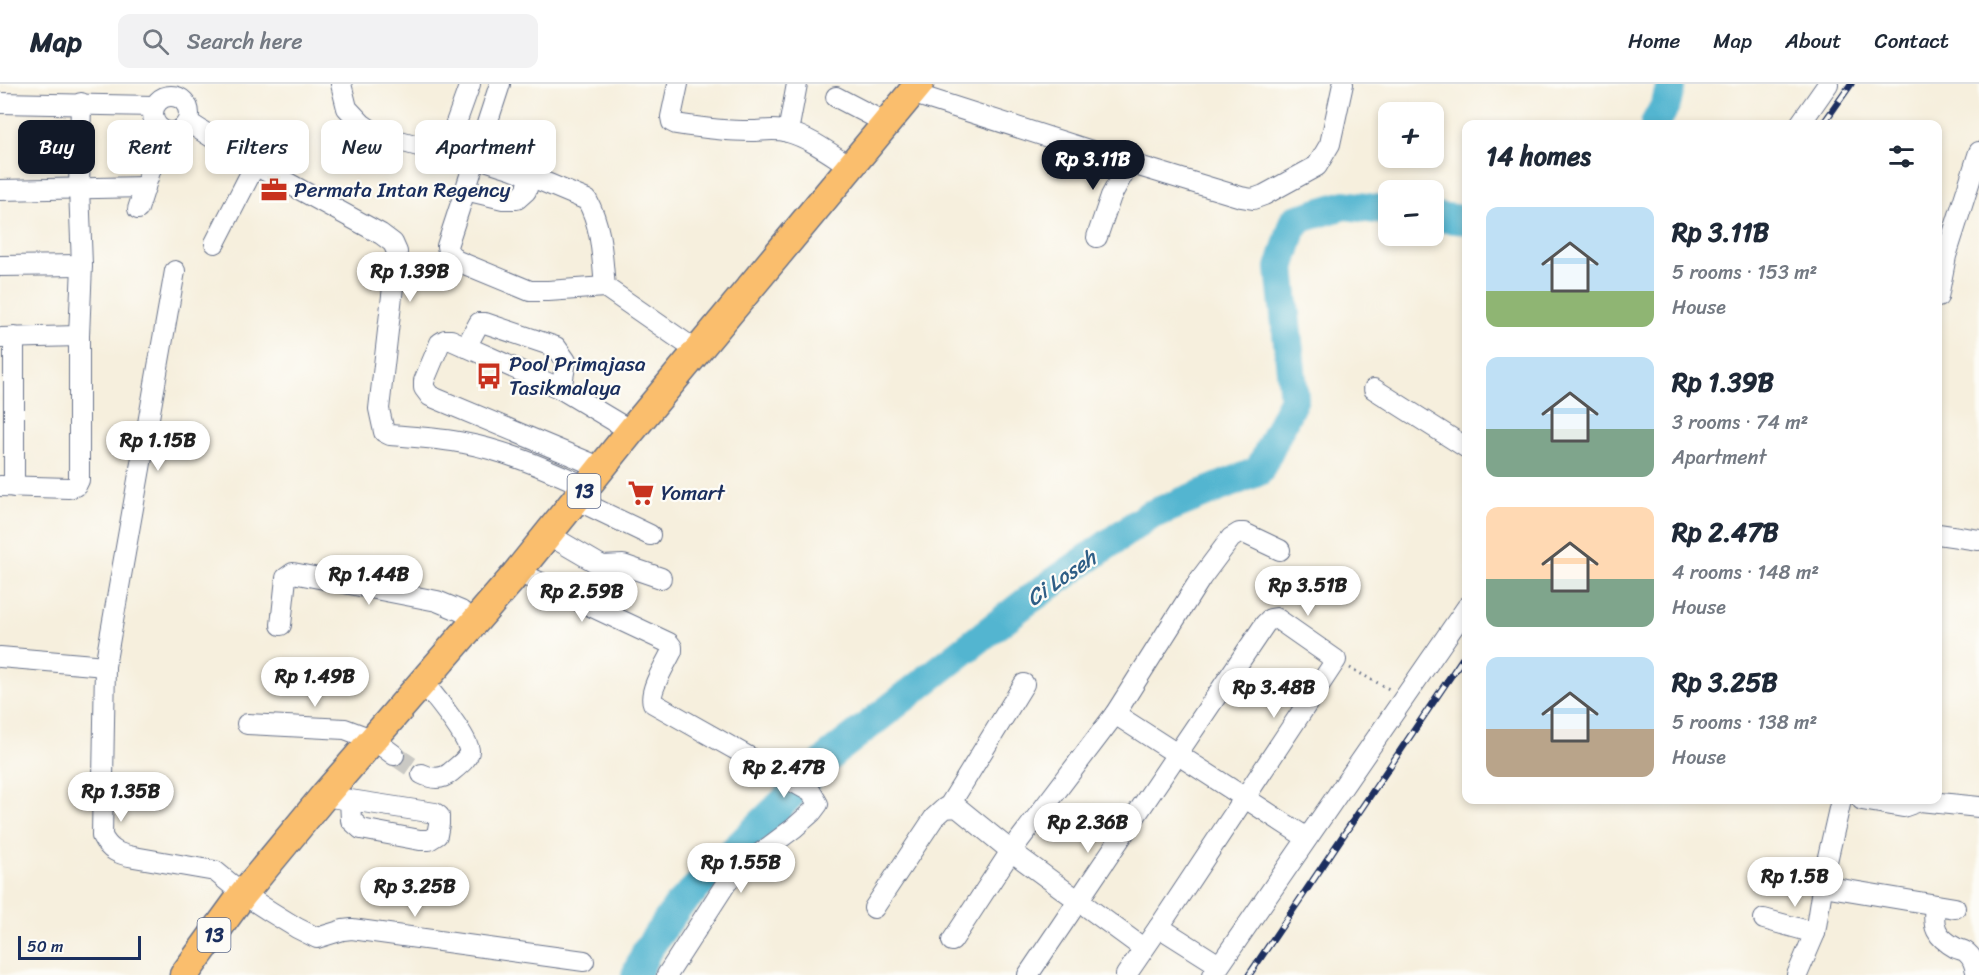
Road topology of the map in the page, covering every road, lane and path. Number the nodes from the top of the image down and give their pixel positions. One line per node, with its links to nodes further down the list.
1 (341, 84): 20 (street)
2 (470, 84): 15 (street)
3 (500, 84): 16 (street)
4 (678, 84): 19 (street)
5 (797, 84): 19 (street)
6 (1343, 84): 22 (street)
7 (1828, 84): 17 (street)
8 (915, 88): 18 (highway, 13); 22 (street)
9 (158, 96): 12 (street); 13 (street); 14 (street)
10 (836, 97): 18 (street)
11 (0, 103): 12 (street)
12 (81, 103): 31 (street)
13 (154, 120)
14 (188, 120)
15 (457, 120)
16 (488, 120)
17 (1803, 120)
18 (886, 123): 23 (highway, 13)
19 (788, 132): 23 (street)
20 (415, 145)
21 (1979, 152): 40 (street)
22 (1129, 163): 35 (street)
23 (850, 166): 45 (highway, 13)
24 (149, 174): 30 (street)
25 (250, 174): 36 (street)
26 (271, 174): 50 (street)
27 (470, 174): 33 (street)
28 (524, 174): 29 (street)
29 (531, 177): 33 (street); 41 (street)
30 (145, 187): 31 (street); 34 (street)
31 (79, 188): 32 (street); 37 (street)
32 (0, 190)
33 (465, 190): 41 (street)
34 (138, 209)
35 (1097, 237)
36 (215, 243)
37 (82, 265): 38 (street); 42 (street)
38 (0, 266)
39 (175, 271): 64 (street)
40 (1942, 276)
41 (605, 287): 45 (street)
42 (79, 336): 43 (street); 51 (street)
43 (7, 337): 51 (street)
44 (466, 347): 46 (street); 46 (street); 50 (street)
45 (698, 351): 48 (highway, 13)
46 (561, 389): 48 (street)
47 (1374, 389): 49 (street)
48 (631, 431): 50 (highway, 13)
49 (1462, 445)
50 (589, 485): 52 (highway, 13); 53 (street)
51 (7, 486)
52 (549, 535): 57 (highway, 13); 58 (street)
53 (650, 535)
54 (1942, 535): 55 (street)
55 (1979, 540)
56 (1280, 550): 68 (street)
57 (518, 572): 60 (highway, 13); 94 (street)
58 (661, 579)
59 (1462, 614): 67 (street)
60 (475, 622): 61 (street); 65 (highway, 13)
61 (281, 625)
62 (0, 657): 64 (street)
63 (1336, 660): 67 (path); 71 (street); 73 (street)
64 (105, 666): 83 (street)
65 (423, 682): 70 (highway, 13); 72 (street)
66 (1024, 684): 78 (street)
67 (1404, 698): 80 (street)
68 (1115, 714): 71 (street); 81 (street)
69 (247, 724): 70 (street)
70 (384, 748): 83 (highway, 13)
71 (1178, 753): 73 (street); 84 (street)
72 (422, 774)
73 (1244, 798): 80 (street); 87 (street)
74 (1942, 803): 79 (street)
75 (1840, 804): 82 (street)
76 (1885, 804): 77 (street)
77 (1912, 804)
78 (949, 806): 81 (street); 85 (street)
79 (1979, 807)
80 (1307, 838): 92 (street)
81 (1011, 851): 84 (street); 89 (street)
82 (1823, 886): 88 (street); 98 (street)
83 (243, 894): 91 (street); 93 (highway, 13)
84 (1078, 902): 90 (street); 95 (street)
85 (874, 908)
86 (1764, 919): 88 (street)
87 (1159, 927): 90 (street); 92 (street)
88 (1815, 933): 97 (street)
89 (952, 941)
90 (1143, 948): 96 (street)
91 (584, 961)
92 (1216, 970)
93 (184, 975)
94 (667, 975)
95 (1028, 975)
96 (1126, 975)
97 (1797, 975)
98 (1977, 975)

